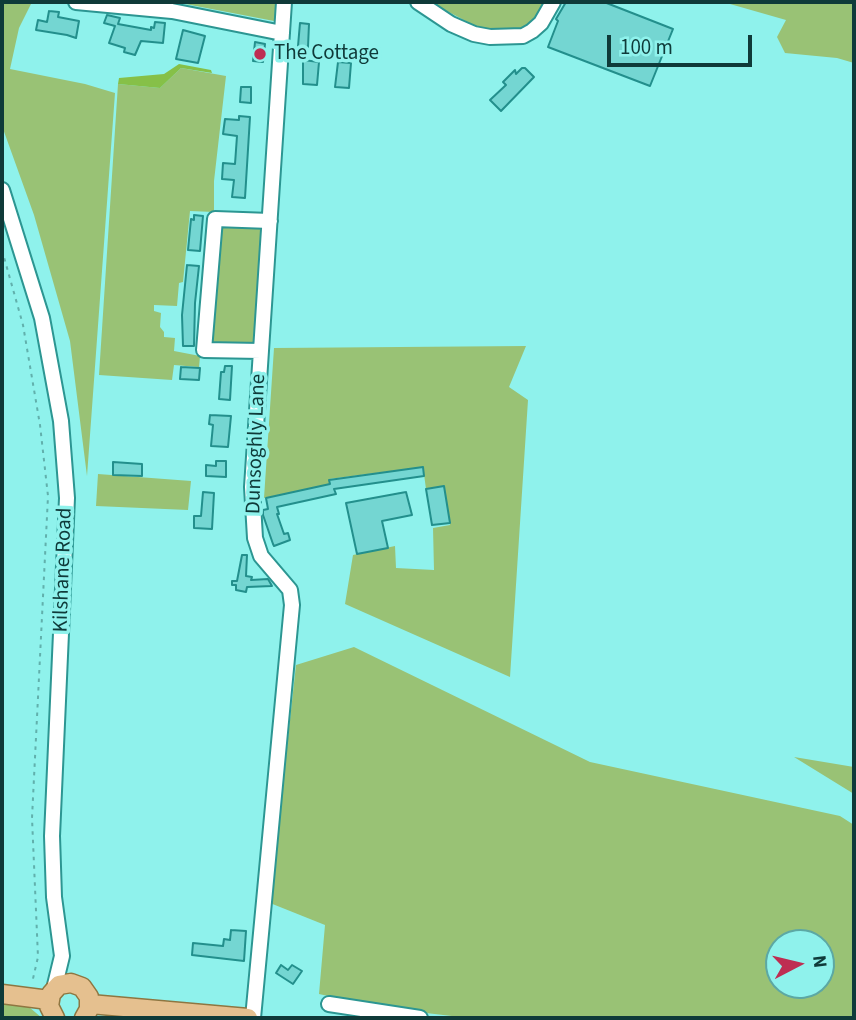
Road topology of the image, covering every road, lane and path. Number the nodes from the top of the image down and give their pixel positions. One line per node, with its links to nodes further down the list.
1 (76, 2): 5 (street)
2 (284, 2): 5 (street, Dunsoghly Lane)
3 (418, 2): 4 (street)
4 (553, 2)
5 (282, 33): 7 (street, Dunsoghly Lane)
6 (2, 190): 10 (street, Kilshane Road)
7 (270, 221): 9 (street, Dunsoghly Lane); 9 (street)
8 (2, 250): 13 (path)
9 (261, 351): 17 (street, Dunsoghly Lane)
10 (62, 956): 11 (street, Kilshane Road); 12 (street, Kilshane Road)
11 (77, 984): 12 (main road); 15 (main road)
12 (52, 994): 13 (main road); 16 (main road)
13 (8, 995)
14 (329, 1004): 18 (street)
15 (87, 1011): 17 (main road)
16 (55, 1018)
17 (250, 1018)
18 (420, 1018)

